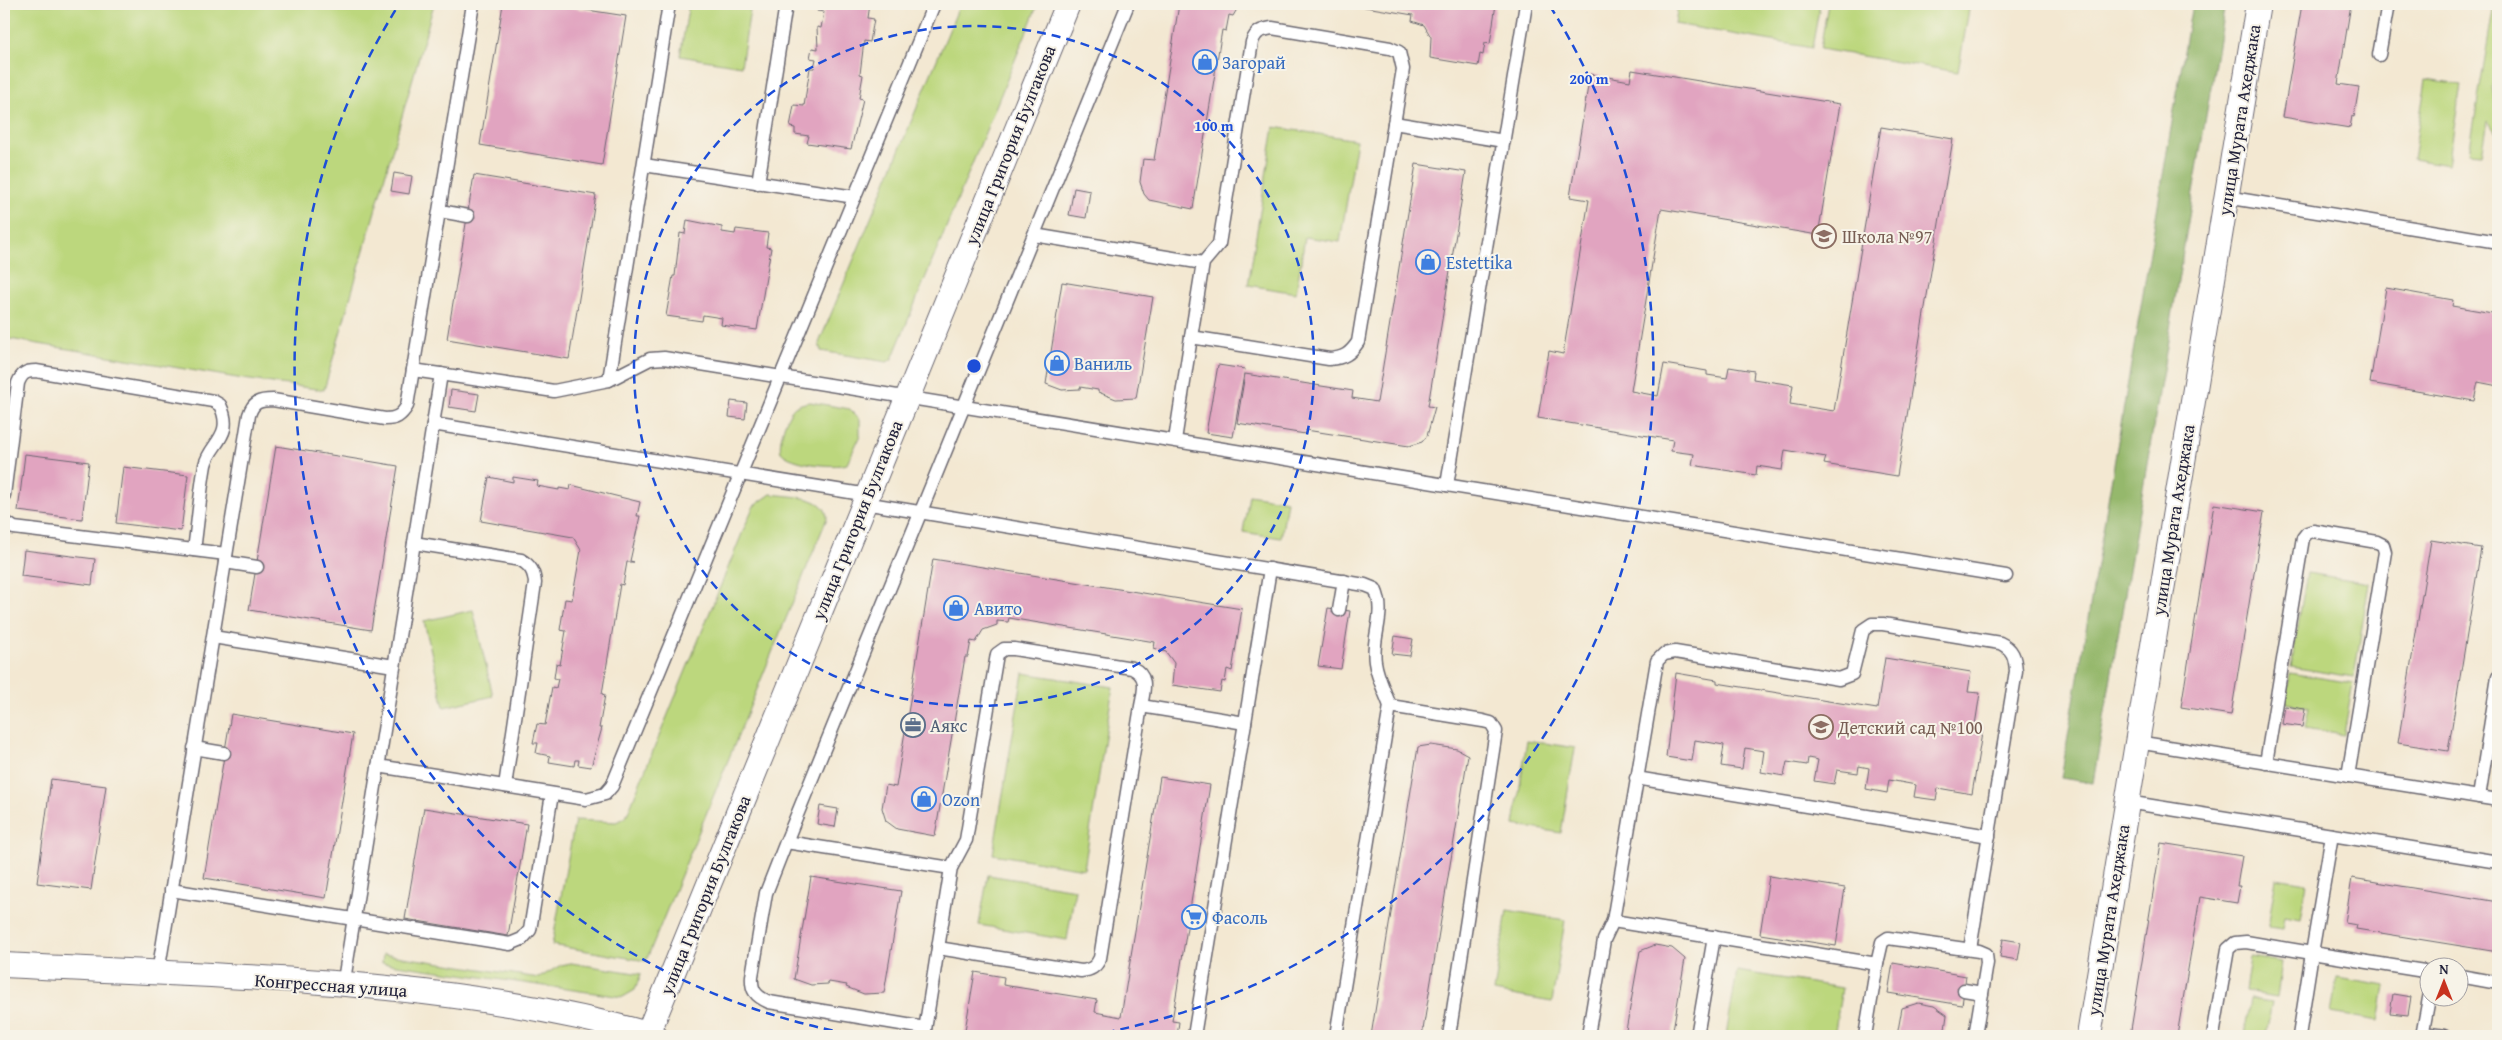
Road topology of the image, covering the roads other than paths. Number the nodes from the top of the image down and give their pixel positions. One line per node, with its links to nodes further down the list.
1 (474, 4): 17 (lane)
2 (669, 4): 13 (lane)
3 (786, 4): 14 (lane)
4 (934, 4): 15 (lane)
5 (1068, 4): 27 (street, улица Григория Булгакова)
6 (1128, 4): 19 (lane)
7 (1526, 4): 12 (lane)
8 (2258, 4): 16 (street, улица Мурата Ахеджака)
9 (2388, 4): 10 (lane)
10 (2379, 55)
11 (1394, 123): 12 (lane); 21 (lane); 22 (lane)
12 (1504, 141): 32 (lane)
13 (644, 165): 14 (lane); 26 (lane)
14 (758, 183): 15 (lane)
15 (855, 198): 25 (lane)
16 (2226, 198): 20 (lane); 51 (street, улица Мурата Ахеджака)
17 (440, 211): 18 (lane); 23 (lane)
18 (468, 216)
19 (1034, 235): 21 (lane); 28 (lane)
20 (2498, 242)
21 (1204, 263): 22 (lane)
22 (1192, 337): 30 (lane)
23 (413, 370): 24 (lane); 39 (lane)
24 (441, 374): 26 (lane); 29 (lane)
25 (781, 377): 26 (lane); 27 (lane); 31 (lane)
26 (610, 380)
27 (907, 397): 28 (lane); 34 (street, улица Григория Булгакова)
28 (964, 406): 30 (lane); 35 (lane)
29 (433, 424): 31 (lane); 37 (lane)
30 (1175, 440): 32 (lane)
31 (741, 474): 34 (lane); 59 (lane)
32 (1447, 485): 42 (lane)
33 (4, 495): 38 (lane)
34 (866, 499): 35 (lane); 87 (street, улица Григория Булгакова)
35 (920, 512): 41 (lane); 65 (lane)
36 (4, 521): 38 (lane)
37 (414, 544): 46 (lane); 58 (lane)
38 (194, 550): 39 (lane)
39 (226, 558): 40 (lane); 45 (lane)
40 (256, 567)
41 (1270, 569): 43 (lane); 50 (lane)
42 (2006, 576)
43 (1344, 581): 44 (lane); 49 (lane)
44 (1339, 610)
45 (213, 637): 46 (lane); 52 (lane)
46 (394, 666): 55 (lane)
47 (2498, 677): 60 (lane)
48 (1141, 706): 50 (lane); 67 (lane); 72 (lane)
49 (1390, 706): 89 (lane); 90 (lane)
50 (1245, 723): 88 (lane)
51 (2137, 742): 54 (lane); 62 (street, улица Мурата Ахеджака)
52 (194, 748): 53 (lane); 68 (lane)
53 (224, 753)
54 (2266, 763): 56 (lane); 56 (lane)
55 (378, 766): 58 (lane); 69 (lane)
56 (2348, 776): 60 (lane)
57 (1636, 778): 64 (lane); 64 (lane); 70 (lane)
58 (505, 786): 59 (lane)
59 (552, 794): 69 (lane)
60 (2479, 797): 61 (lane)
61 (2498, 800)
62 (2127, 802): 63 (lane); 95 (street, улица Мурата Ахеджака)
63 (2332, 835): 66 (lane); 74 (lane)
64 (1989, 836): 73 (lane)
65 (786, 842): 67 (lane); 85 (lane)
66 (2498, 862)
67 (951, 868): 72 (lane)
68 (171, 890): 69 (lane); 78 (lane)
69 (354, 920): 79 (lane)
70 (1613, 921): 71 (lane); 91 (lane)
71 (1714, 937): 75 (lane); 92 (lane)
72 (938, 948): 85 (lane)
73 (1970, 950): 75 (lane); 83 (lane)
74 (2312, 952): 77 (lane); 96 (lane); 97 (lane)
75 (1877, 964): 93 (lane)
76 (4, 965): 78 (street, Конгрессная улица)
77 (2420, 970)
78 (158, 973): 87 (street, Конгрессная улица)
79 (346, 974)
80 (2470, 978): 81 (lane)
81 (2498, 983)
82 (1964, 990): 83 (lane)
83 (1982, 993): 94 (lane)
84 (2428, 1008): 86 (lane)
85 (924, 1032)
86 (2423, 1035): 98 (lane)
87 (650, 1036)
88 (1194, 1036)
89 (1336, 1036)
90 (1449, 1036)
91 (1588, 1036)
92 (1698, 1036)
93 (1865, 1036)
94 (1975, 1036)
95 (2089, 1036)
96 (2213, 1036)
97 (2299, 1036)
98 (2444, 1036)

